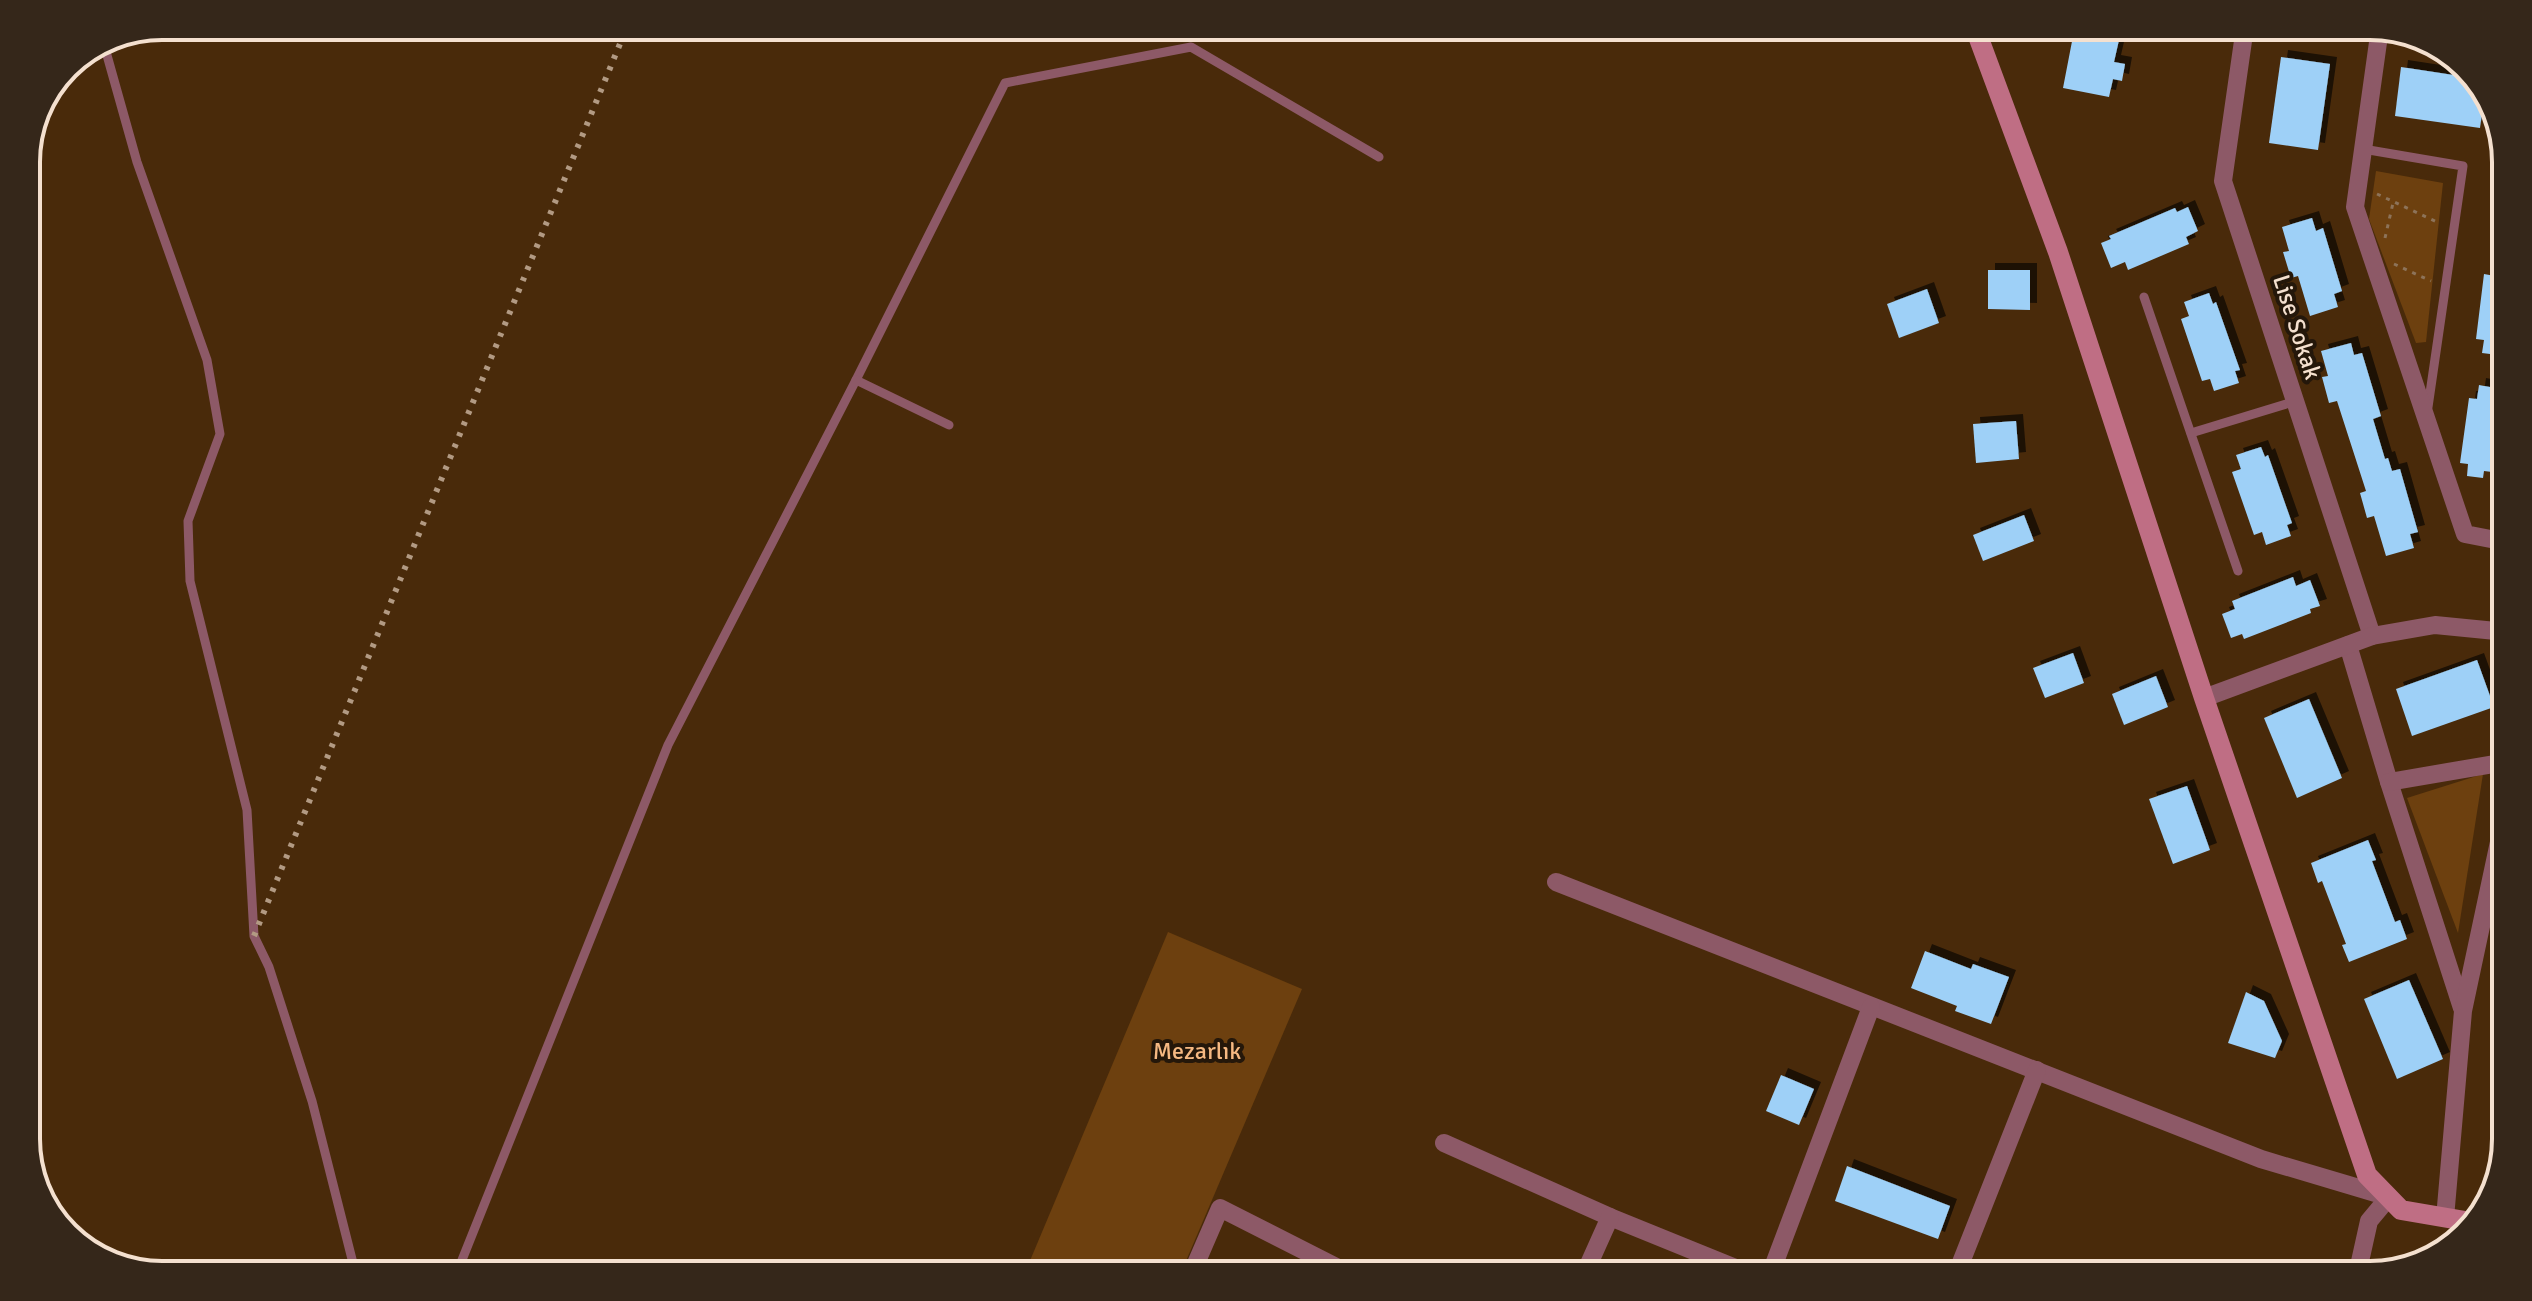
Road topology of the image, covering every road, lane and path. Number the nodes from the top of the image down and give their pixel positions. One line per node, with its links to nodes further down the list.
1 (1979, 40): 23 (street)
2 (2243, 40): 14 (street, Lise Sokak)
3 (2378, 41): 5 (street)
4 (107, 54): 36 (lane)
5 (2363, 149): 7 (street); 9 (lane)
6 (1379, 157): 13 (lane)
7 (2358, 186): 8 (path); 10 (street)
8 (2393, 202): 9 (path); 10 (path)
9 (2453, 230): 11 (lane)
10 (2376, 255): 11 (path); 15 (street)
11 (2445, 288): 15 (lane)
12 (2144, 297): 17 (lane)
13 (856, 380): 16 (lane); 37 (lane)
14 (2296, 401): 17 (lane); 21 (street, Lise Sokak)
15 (2426, 419): 18 (street)
16 (949, 425)
17 (2191, 433): 19 (lane)
18 (2492, 539)
19 (2238, 571)
20 (2492, 631): 21 (street)
21 (2372, 636): 22 (street)
22 (2348, 645): 23 (street); 25 (street)
23 (2204, 698): 32 (street)
24 (2492, 764): 25 (street)
25 (2389, 782): 29 (street)
26 (2492, 875): 29 (street)
27 (1556, 882): 28 (street)
28 (1871, 1007): 30 (street); 42 (street)
29 (2463, 1011): 34 (street)
30 (2037, 1070): 32 (street); 43 (street)
31 (1444, 1143): 33 (street)
32 (2389, 1197): 34 (street); 44 (street)
33 (1610, 1217): 40 (street); 41 (street)
34 (2445, 1218): 35 (street)
35 (2460, 1220)
36 (352, 1261)
37 (462, 1261)
38 (1197, 1261): 39 (street)
39 (1324, 1261)
40 (1590, 1261)
41 (1718, 1261)
42 (1775, 1261)
43 (1962, 1261)
44 (2360, 1261)

